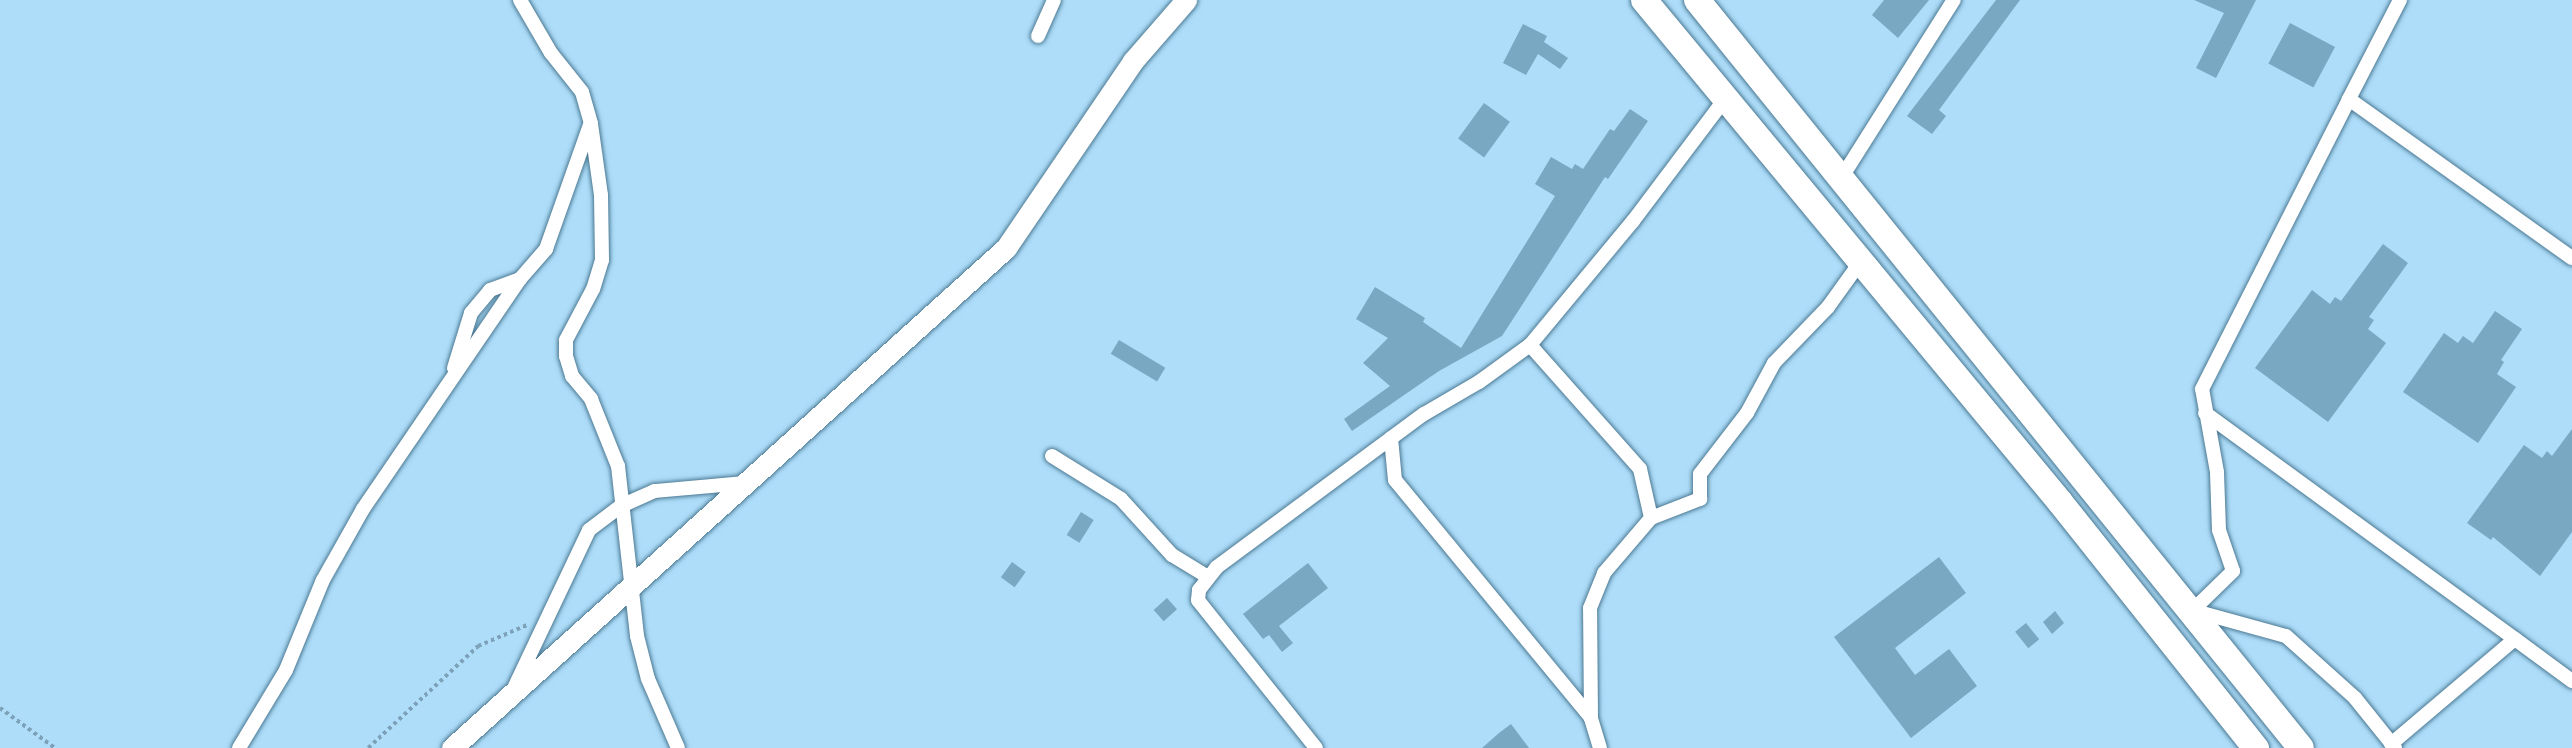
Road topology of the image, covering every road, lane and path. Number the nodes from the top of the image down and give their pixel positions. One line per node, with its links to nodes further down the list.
1 (520, 0): 11 (street)
2 (1054, 0): 8 (street)
3 (1186, 0): 21 (main road)
4 (1644, 0): 9 (highway)
5 (1697, 0): 12 (highway)
6 (1954, 0): 12 (street)
7 (2400, 0): 10 (street)
8 (1038, 36)
9 (1725, 99): 14 (highway); 16 (street)
10 (2349, 99): 13 (street); 18 (street)
11 (591, 124): 15 (street); 22 (street)
12 (1840, 180): 26 (highway)
13 (2572, 258)
14 (1861, 261): 23 (street); 41 (highway)
15 (520, 279): 17 (street); 17 (street)
16 (1530, 345): 19 (street); 23 (street)
17 (451, 380): 35 (street)
18 (2205, 412): 26 (street); 28 (street)
19 (1391, 438): 24 (street); 32 (street)
20 (1052, 456): 24 (street)
21 (746, 483): 22 (street); 25 (main road)
22 (621, 506): 25 (street); 27 (street)
23 (1651, 518): 32 (street)
24 (1208, 577): 39 (street)
25 (632, 585): 30 (main road); 38 (street)
26 (2193, 611): 33 (street); 42 (highway)
27 (548, 616): 30 (street); 36 (path)
28 (2515, 639): 29 (street); 33 (street)
29 (2572, 681)
30 (512, 694): 37 (main road)
31 (0, 708): 34 (path)
32 (1591, 718): 40 (street)
33 (2393, 746)
34 (55, 748)
35 (239, 748)
36 (368, 748)
37 (452, 748)
38 (678, 748)
39 (1316, 748)
40 (1600, 748)
41 (2256, 748)
42 (2301, 748)

